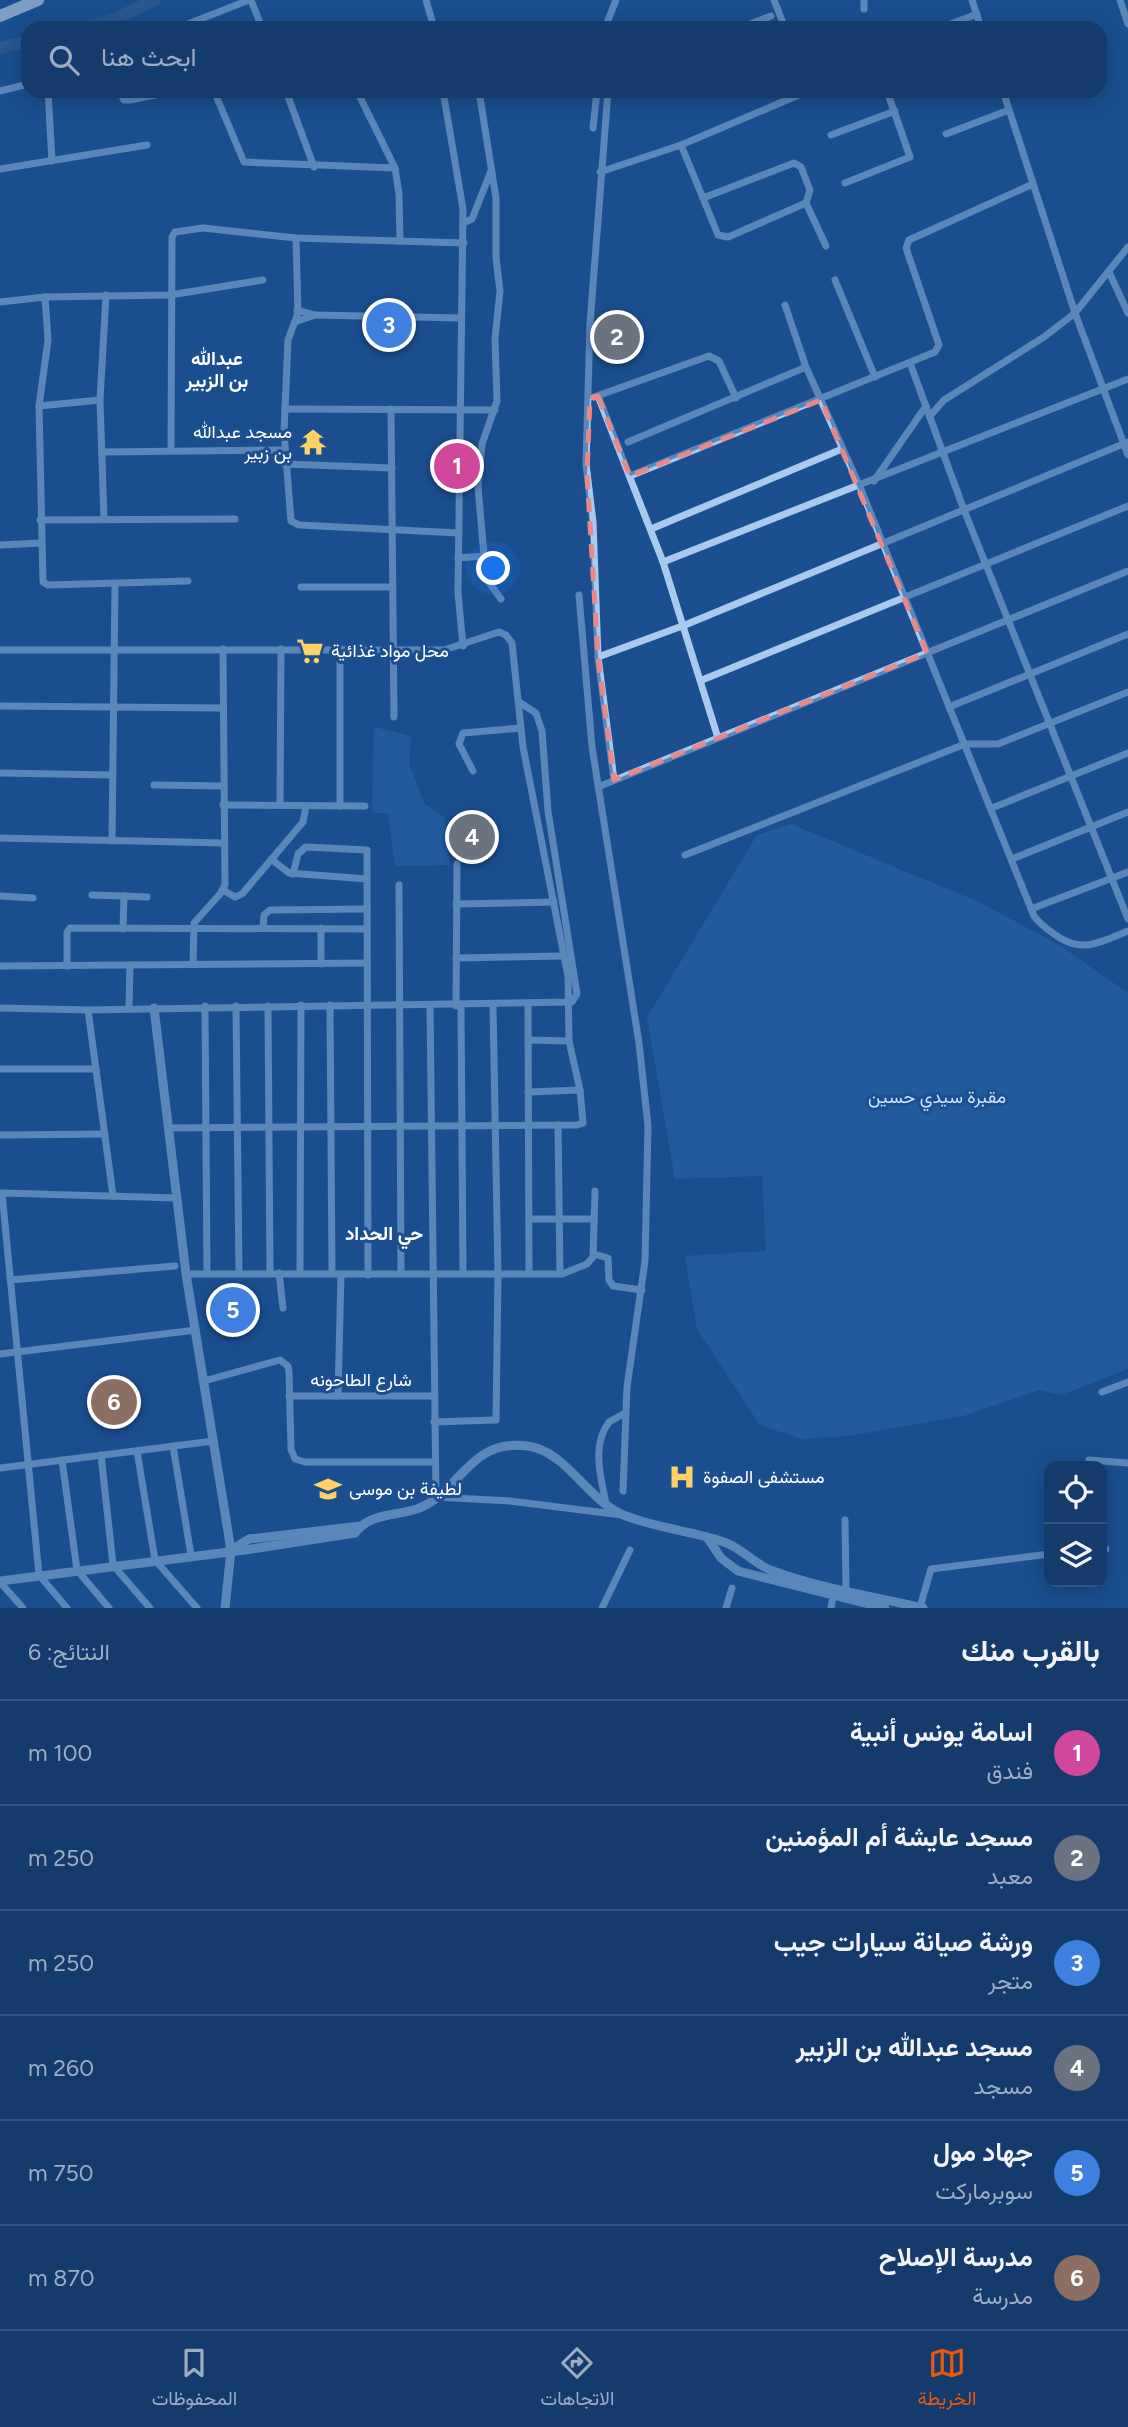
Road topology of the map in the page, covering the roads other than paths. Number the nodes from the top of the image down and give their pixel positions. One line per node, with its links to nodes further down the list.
1 (38, 0): 11 (highway)
2 (250, 0): 13 (street); 14 (street)
3 (426, 0): 15 (street)
4 (616, 0): 16 (street)
5 (774, 0): 18 (street)
6 (864, 0): 9 (street)
7 (972, 0): 10 (street)
8 (1123, 1): 21 (street)
9 (864, 9)
10 (977, 14): 19 (street); 20 (street)
11 (0, 16)
12 (771, 16): 17 (street)
13 (196, 21)
14 (259, 21)
15 (432, 21)
16 (608, 21)
17 (758, 21)
18 (782, 21)
19 (958, 21)
20 (979, 21)
21 (1128, 24)
22 (21, 86): 23 (street)
23 (0, 91)
24 (48, 98): 44 (street)
25 (123, 98): 26 (street)
26 (140, 98)
27 (217, 98): 45 (street)
28 (289, 98): 45 (street)
29 (360, 98): 46 (street)
30 (444, 98): 54 (street)
31 (480, 98): 48 (street)
32 (596, 98): 39 (street)
33 (607, 98): 49 (street)
34 (792, 98): 43 (street)
35 (890, 98): 38 (street)
36 (1005, 98): 37 (street)
37 (1009, 110): 40 (street); 51 (street)
38 (895, 111): 41 (street); 50 (street)
39 (593, 128)
40 (946, 134)
41 (831, 135)
42 (147, 145): 44 (street)
43 (681, 145): 49 (street); 52 (street)
44 (52, 161): 47 (street)
45 (314, 167): 46 (street)
46 (395, 168): 56 (street)
47 (0, 169)
48 (491, 171): 54 (street); 88 (street)
49 (600, 172): 79 (street)
50 (845, 183)
51 (1033, 184): 69 (street); 74 (street)
52 (703, 198): 53 (street); 53 (street)
53 (806, 203): 58 (street)
54 (463, 223): 57 (street)
55 (296, 237): 56 (street); 64 (street); 68 (street)
56 (400, 241): 57 (street)
57 (464, 243): 72 (street)
58 (826, 246)
59 (1128, 247): 60 (street)
60 (1110, 272): 69 (street); 70 (street)
61 (263, 280): 64 (street)
62 (835, 280): 76 (street)
63 (106, 295): 64 (street); 65 (street); 81 (street)
64 (170, 295): 93 (street)
65 (45, 297): 66 (street); 83 (street)
66 (0, 302)
67 (785, 305): 75 (street)
68 (298, 310): 71 (street); 73 (street)
69 (1076, 313): 78 (street); 89 (street)
70 (1128, 313)
71 (315, 315): 72 (street); 73 (street)
72 (461, 318): 87 (street)
73 (295, 322): 85 (street)
74 (910, 363): 76 (street); 84 (street)
75 (806, 367): 80 (street); 82 (street)
76 (876, 377): 82 (street)
77 (1128, 379): 78 (street)
78 (1102, 390): 91 (street); 96 (street)
79 (594, 397): 80 (street); 100 (street); 137 (street)
80 (736, 398): 90 (street)
81 (100, 400): 83 (street); 95 (street)
82 (821, 400): 92 (street); 100 (street)
83 (39, 406): 107 (street)
84 (926, 406): 89 (street); 101 (street)
85 (285, 409): 86 (street); 94 (street)
86 (391, 409): 87 (street); 99 (street)
87 (458, 409): 88 (street); 110 (street)
88 (495, 410): 114 (street)
89 (929, 416): 96 (street)
90 (628, 442)
91 (1126, 443): 97 (street); 104 (street)
92 (842, 449): 102 (street); 108 (street)
93 (171, 450): 94 (street); 95 (street)
94 (283, 450): 98 (street)
95 (102, 452): 105 (street)
96 (942, 454): 101 (street); 104 (street)
97 (1128, 455)
98 (284, 464): 99 (street); 109 (street)
99 (392, 468): 109 (street)
100 (630, 476): 108 (street)
101 (873, 481): 102 (street)
102 (860, 487): 112 (street); 116 (street)
103 (1128, 506): 117 (street)
104 (964, 510): 112 (street); 117 (street)
105 (104, 519): 106 (street); 107 (street)
106 (235, 519)
107 (40, 520): 111 (street)
108 (651, 529): 116 (street)
109 (393, 530): 110 (street); 122 (street)
110 (458, 533): 115 (street)
111 (41, 544): 113 (street); 120 (street)
112 (883, 544): 124 (street); 127 (street)
113 (0, 545)
114 (485, 556): 115 (street); 125 (street)
115 (458, 558): 129 (street)
116 (663, 562): 127 (street)
117 (986, 565): 124 (street); 126 (street)
118 (1128, 571): 126 (street)
119 (188, 581): 120 (street)
120 (115, 584): 135 (street)
121 (301, 587): 122 (street)
122 (393, 587): 131 (street)
123 (579, 595): 141 (street)
124 (905, 597): 136 (street); 140 (street)
125 (501, 599)
126 (1009, 620): 136 (street); 138 (street)
127 (685, 625): 137 (street); 140 (street)
128 (1128, 634): 138 (street)
129 (463, 646): 131 (street); 143 (street)
130 (340, 648): 131 (street); 133 (street); 165 (street)
131 (393, 648): 148 (street)
132 (223, 649): 133 (street); 135 (street); 147 (street)
133 (281, 649): 163 (street)
134 (0, 650): 135 (street)
135 (114, 650): 145 (street)
136 (927, 653): 146 (street); 151 (street)
137 (598, 657): 139 (street)
138 (1032, 673): 146 (street); 149 (street)
139 (600, 676): 141 (street); 158 (street)
140 (702, 680): 151 (street)
141 (585, 682): 161 (street)
142 (1128, 692): 149 (street)
143 (519, 702): 150 (street); 207 (street)
144 (0, 706): 145 (street)
145 (114, 707): 147 (street); 156 (street)
146 (949, 707): 152 (street)
147 (222, 708): 160 (street)
148 (394, 717)
149 (1051, 724): 152 (street); 157 (street)
150 (521, 728): 154 (street); 188 (street)
151 (718, 738): 158 (street)
152 (965, 744): 167 (street); 173 (street)
153 (1128, 753): 157 (street)
154 (473, 771)
155 (0, 773): 156 (street)
156 (113, 775): 171 (street)
157 (1072, 776): 167 (street); 169 (street)
158 (614, 780): 161 (street)
159 (154, 785): 160 (street)
160 (222, 786): 162 (street)
161 (598, 787): 267 (street)
162 (223, 805): 163 (street); 172 (street)
163 (280, 805): 164 (street)
164 (306, 806): 165 (street); 174 (street)
165 (340, 806): 166 (street)
166 (365, 806)
167 (992, 808): 175 (street)
168 (1128, 812): 169 (street)
169 (1091, 826): 175 (street); 179 (street)
170 (0, 838): 171 (street)
171 (112, 841): 172 (street)
172 (223, 843): 182 (street)
173 (685, 855)
174 (271, 859): 178 (street); 182 (street)
175 (1012, 859): 191 (street)
176 (457, 864): 189 (street)
177 (1128, 872): 179 (street)
178 (293, 874): 180 (street); 180 (street)
179 (1112, 878): 191 (street); 192 (street)
180 (367, 879): 190 (street)
181 (399, 885): 216 (street)
182 (223, 890): 194 (street)
183 (92, 895): 185 (street)
184 (0, 896): 187 (street)
185 (124, 896): 186 (street); 196 (street)
186 (147, 897)
187 (33, 898)
188 (554, 902): 189 (street); 199 (street)
189 (456, 904): 200 (street)
190 (367, 909): 193 (street); 197 (street)
191 (1031, 909): 198 (street)
192 (1128, 919)
193 (263, 927): 194 (street); 195 (street)
194 (193, 928): 196 (street); 202 (street)
195 (321, 928): 197 (street); 203 (street)
196 (123, 929): 206 (street)
197 (367, 929): 201 (street)
198 (1128, 931)
199 (564, 956): 200 (street); 207 (street)
200 (456, 958): 218 (street)
201 (367, 963): 203 (street); 215 (street)
202 (193, 964): 203 (street); 204 (street)
203 (321, 964)
204 (130, 965): 206 (street); 221 (street)
205 (0, 966): 206 (street)
206 (67, 966)
207 (570, 1003): 211 (street); 224 (street)
208 (301, 1005): 209 (street); 214 (street); 238 (street)
209 (330, 1005): 215 (street); 239 (street)
210 (493, 1005): 211 (street); 218 (street); 233 (street)
211 (528, 1005): 223 (street)
212 (205, 1006): 213 (street); 219 (street); 235 (street)
213 (236, 1006): 214 (street); 236 (street)
214 (268, 1006): 237 (street)
215 (367, 1006): 216 (street); 240 (street)
216 (399, 1006): 217 (street); 230 (street)
217 (430, 1006): 218 (street); 231 (street)
218 (459, 1006): 232 (street)
219 (153, 1007): 221 (street); 241 (street)
220 (0, 1008): 222 (street)
221 (129, 1008): 222 (street)
222 (88, 1010): 226 (street)
223 (528, 1040): 224 (street); 228 (street)
224 (569, 1041): 227 (street)
225 (0, 1069): 226 (street)
226 (96, 1069): 242 (street)
227 (580, 1090): 228 (street); 229 (street)
228 (528, 1092): 234 (street)
229 (558, 1125): 234 (street); 249 (street)
230 (400, 1126): 231 (street); 240 (street); 259 (street)
231 (432, 1126): 232 (street); 260 (street)
232 (462, 1126): 233 (street); 261 (street)
233 (495, 1126): 234 (street); 262 (street)
234 (528, 1126): 248 (street)
235 (206, 1127): 236 (street); 241 (street); 255 (street)
236 (236, 1127): 237 (street); 256 (street)
237 (270, 1127): 238 (street); 253 (street)
238 (300, 1127): 239 (street); 257 (street)
239 (332, 1127): 240 (street); 258 (street)
240 (366, 1127): 265 (street)
241 (168, 1128): 247 (street)
242 (105, 1134): 243 (street); 246 (street)
243 (0, 1135)
244 (595, 1191): 250 (street)
245 (1, 1194): 246 (street); 266 (street)
246 (113, 1196): 247 (street)
247 (176, 1198): 254 (street)
248 (529, 1219): 249 (street); 263 (street)
249 (559, 1219): 250 (street); 264 (street)
250 (594, 1219): 251 (street)
251 (594, 1254): 264 (street); 267 (street)
252 (175, 1266): 266 (street)
253 (275, 1273): 256 (street); 257 (street); 268 (street)
254 (186, 1274): 255 (street); 269 (street)
255 (207, 1274): 256 (street)
256 (239, 1274)
257 (300, 1274): 258 (street)
258 (337, 1274): 265 (street); 276 (street)
259 (401, 1274): 260 (street); 265 (street)
260 (434, 1274): 261 (street); 277 (street)
261 (464, 1274): 262 (street)
262 (498, 1274): 263 (street); 279 (street)
263 (529, 1274): 264 (street)
264 (560, 1274)
265 (368, 1275)
266 (10, 1280): 270 (street)
267 (642, 1290): 278 (street)
268 (283, 1308)
269 (196, 1330): 270 (street); 272 (street)
270 (16, 1351): 271 (street); 288 (street)
271 (0, 1354)
272 (204, 1381): 275 (street); 280 (street)
273 (1128, 1383): 274 (street)
274 (1102, 1392)
275 (289, 1396): 276 (street, شارع الطاحونه); 286 (street)
276 (338, 1396): 277 (street, شارع الطاحونه)
277 (433, 1396): 279 (street)
278 (625, 1413): 290 (street); 292 (street)
279 (433, 1422): 286 (street)
280 (214, 1441): 281 (street); 296 (street)
281 (173, 1446): 282 (street); 298 (street)
282 (137, 1451): 283 (street); 300 (street)
283 (101, 1455): 284 (street); 301 (street)
284 (62, 1460): 288 (street); 302 (street)
285 (1089, 1460): 287 (street)
286 (433, 1462): 291 (street)
287 (1128, 1463)
288 (27, 1464): 289 (street); 304 (street)
289 (0, 1468)
290 (623, 1491)
291 (436, 1497): 292 (street); 293 (street); 296 (street)
292 (606, 1504): 293 (street)
293 (624, 1516): 295 (street)
294 (845, 1520): 308 (street)
295 (707, 1536): 303 (street); 306 (street)
296 (231, 1550): 298 (street); 315 (street)
297 (630, 1550): 316 (street)
298 (191, 1555): 300 (street)
299 (1044, 1555): 320 (street)
300 (155, 1560): 301 (street); 314 (street)
301 (113, 1566): 302 (street); 313 (street)
302 (77, 1570): 304 (street); 312 (street)
303 (770, 1571): 306 (street); 308 (street)
304 (39, 1575): 305 (street); 311 (street)
305 (0, 1581): 310 (street)
306 (771, 1582): 309 (street)
307 (732, 1588): 317 (street)
308 (846, 1589): 320 (street)
309 (833, 1597): 318 (street); 319 (street)
310 (23, 1608)
311 (67, 1608)
312 (109, 1608)
313 (150, 1608)
314 (197, 1608)
315 (225, 1608)
316 (602, 1608)
317 (726, 1608)
318 (831, 1608)
319 (885, 1608)
320 (921, 1608)

